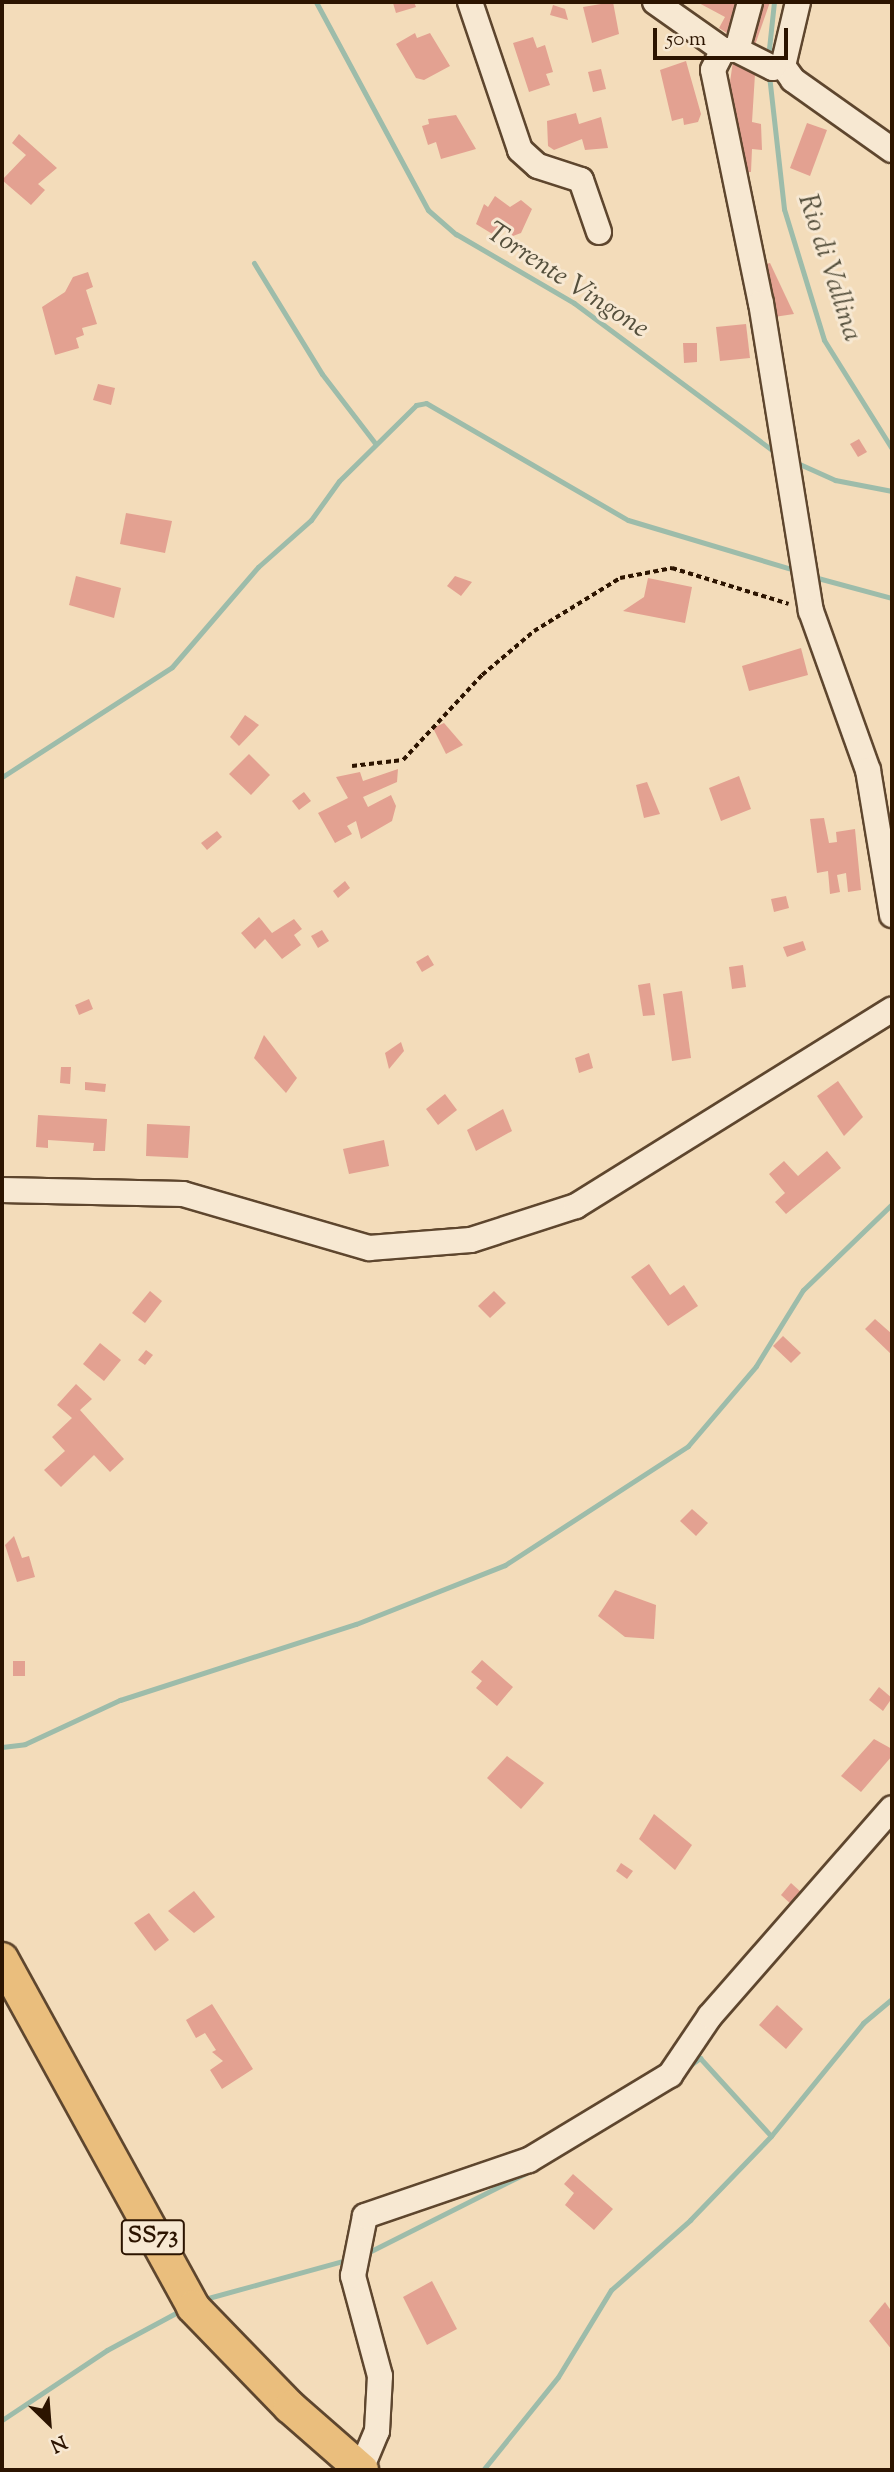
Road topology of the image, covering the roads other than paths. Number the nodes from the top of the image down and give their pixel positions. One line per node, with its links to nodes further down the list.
1 (470, 2): 8 (street)
2 (656, 2): 5 (street)
3 (750, 2): 5 (street)
4 (798, 2): 6 (street)
5 (730, 50): 6 (street); 9 (street)
6 (772, 66): 7 (street)
7 (892, 150)
8 (599, 232)
9 (892, 915)
10 (892, 1009): 11 (street)
11 (2, 1190)
12 (892, 1808): 14 (street)
13 (2, 1959): 14 (main road, SS73)
14 (362, 2470)

